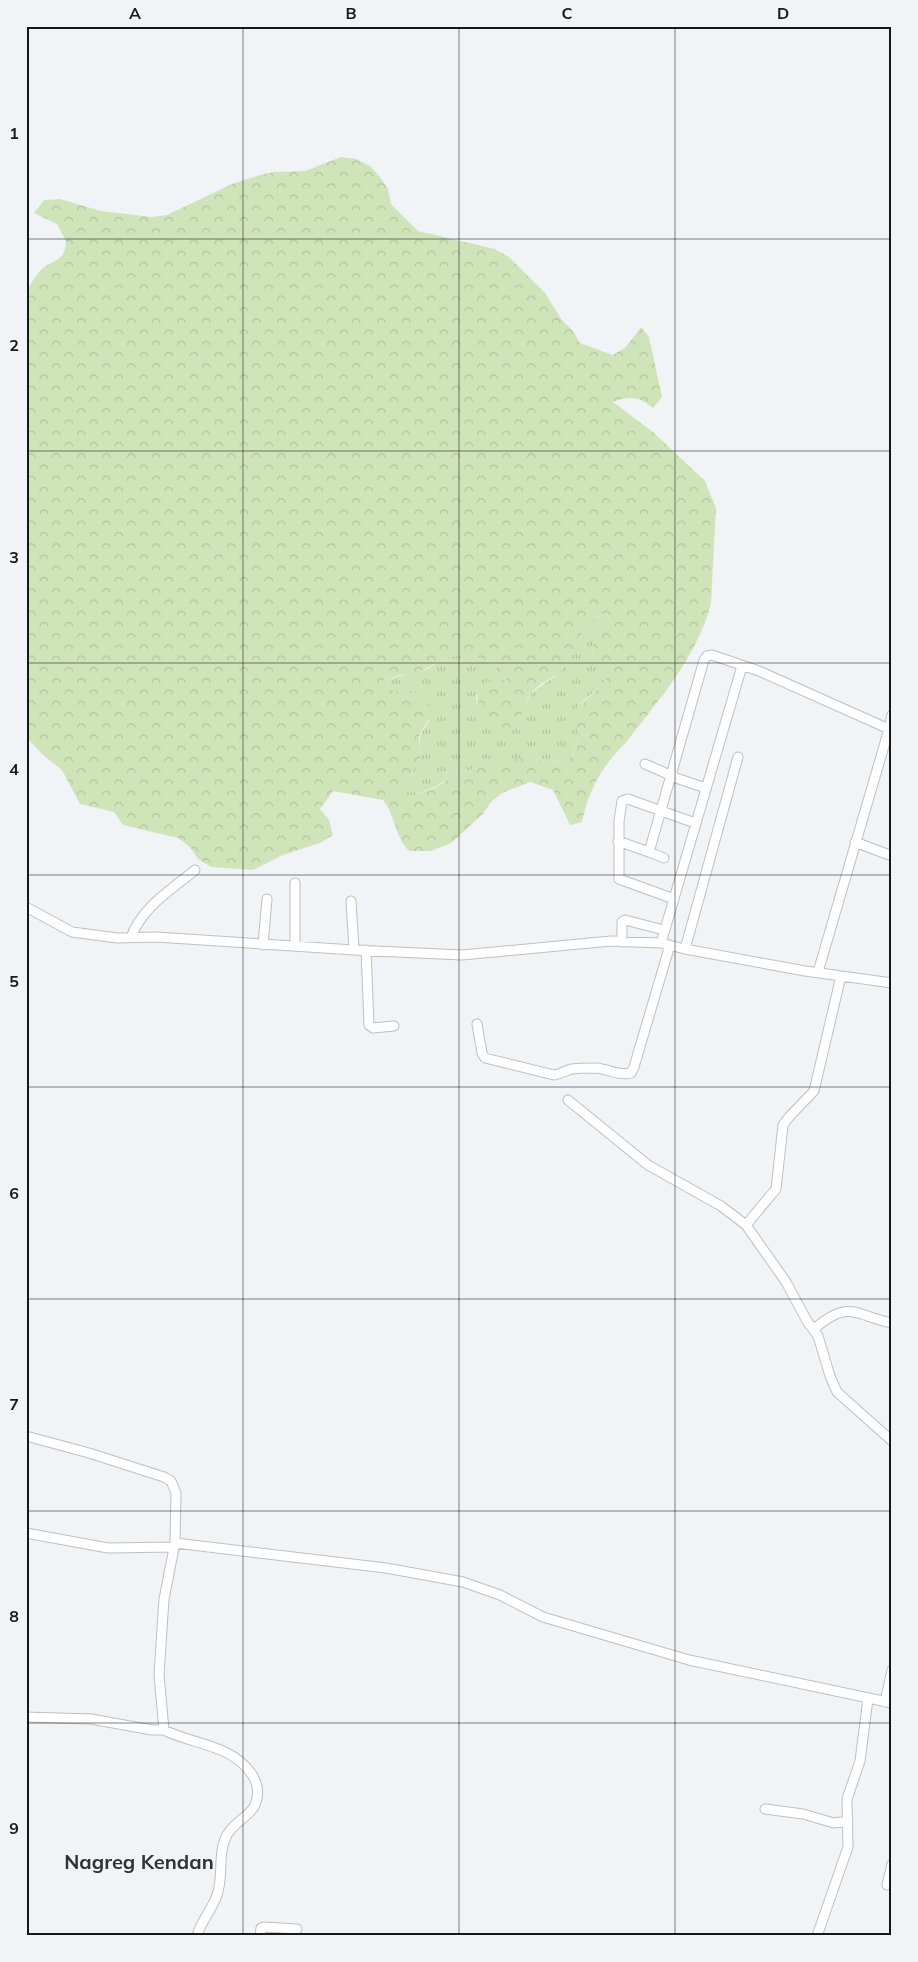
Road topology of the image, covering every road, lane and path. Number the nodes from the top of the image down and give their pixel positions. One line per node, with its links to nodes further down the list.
1 (742, 666): 3 (street); 6 (street); 7 (street)
2 (892, 715): 3 (street)
3 (890, 730): 11 (street)
4 (738, 757): 29 (street)
5 (645, 764): 6 (street)
6 (670, 775): 7 (street); 8 (street)
7 (706, 788): 9 (street)
8 (660, 809): 9 (street); 10 (street); 12 (street)
9 (695, 823): 18 (street)
10 (618, 841): 12 (street); 18 (street)
11 (855, 842): 13 (street); 30 (street)
12 (649, 852): 14 (street)
13 (892, 856)
14 (664, 858)
15 (195, 870): 22 (street)
16 (295, 882): 26 (street)
17 (267, 899): 25 (street)
18 (674, 899): 21 (street)
19 (351, 900): 27 (street)
20 (26, 907): 22 (street)
21 (664, 930): 23 (street); 24 (street)
22 (131, 937): 25 (street)
23 (622, 942): 24 (street); 28 (street)
24 (666, 944): 29 (street); 33 (street)
25 (263, 945): 26 (street)
26 (295, 946): 27 (street)
27 (354, 950): 28 (street)
28 (366, 950): 34 (street)
29 (685, 950): 30 (street)
30 (818, 972): 31 (street)
31 (842, 976): 32 (street); 36 (street)
32 (892, 983)
33 (477, 1024)
34 (394, 1026)
35 (568, 1100): 36 (street)
36 (746, 1226): 38 (street)
37 (892, 1323): 38 (street)
38 (814, 1329): 40 (street)
39 (26, 1436): 42 (street)
40 (892, 1441)
41 (26, 1533): 42 (street)
42 (174, 1545): 44 (street); 47 (street)
43 (892, 1670): 45 (street)
44 (868, 1698): 45 (street); 49 (street)
45 (888, 1702)
46 (26, 1717): 47 (street)
47 (164, 1730): 53 (street)
48 (765, 1809): 49 (street)
49 (848, 1821): 55 (street)
50 (892, 1864): 51 (street)
51 (888, 1885)
52 (298, 1929): 54 (street)
53 (196, 1936)
54 (260, 1936)
55 (817, 1936)

